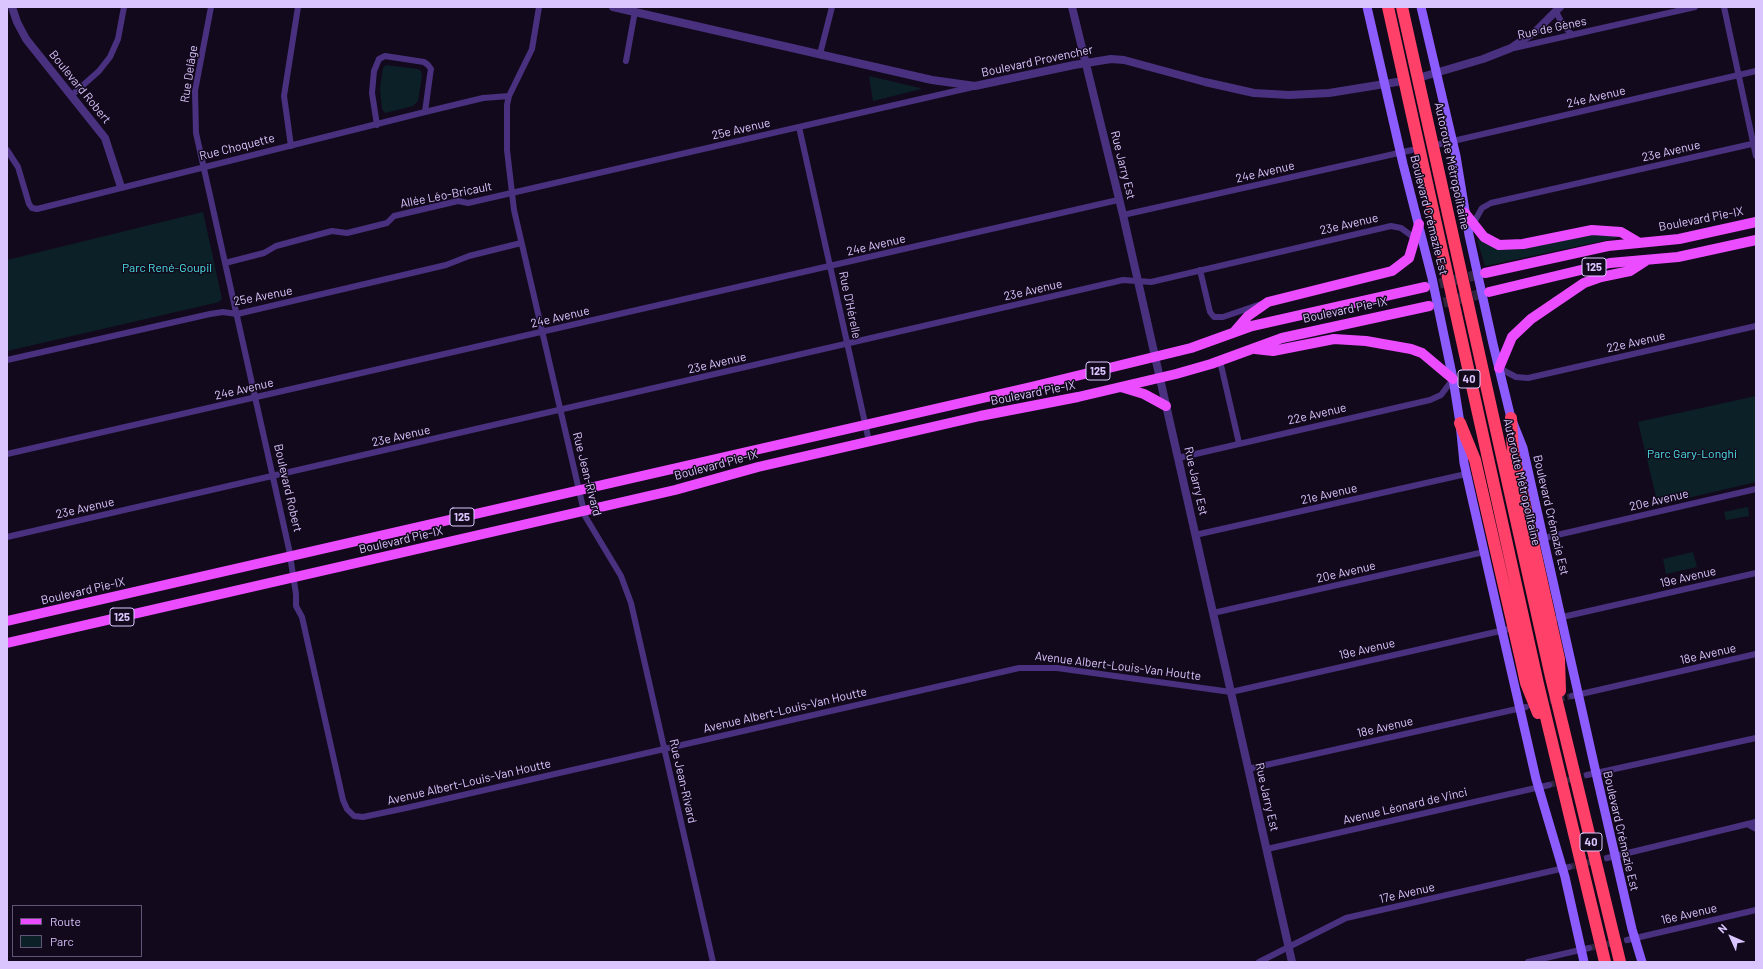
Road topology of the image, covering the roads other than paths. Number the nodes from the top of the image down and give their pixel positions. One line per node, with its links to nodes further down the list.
1 (124, 7): 29 (street)
2 (211, 7): 42 (street, Rue Delâge)
3 (298, 7): 37 (street)
4 (539, 7): 30 (street, Rue Jean-Rivard)
5 (613, 7): 15 (street, Boulevard Provencher)
6 (832, 7): 19 (street)
7 (1072, 7): 21 (street, Rue Jarry Est)
8 (1367, 7): 27 (main road, Boulevard Crémazie Est)
9 (1388, 7): 114 (highway, 40)
10 (1402, 7): 111 (highway, Autoroute Métropolitaine / 40)
11 (1421, 7): 23 (main road, Boulevard Crémazie Est)
12 (1694, 7): 17 (street, Rue de Gènes)
13 (1724, 7): 25 (street)
14 (1558, 9): 17 (street); 18 (street)
15 (635, 11): 19 (street, Boulevard Provencher); 20 (street)
16 (10, 12): 29 (street, Boulevard Robert)
17 (1572, 35): 18 (street, Rue de Gènes)
18 (1507, 49): 23 (street)
19 (820, 54): 28 (street, Boulevard Provencher)
20 (626, 61)
21 (1086, 63): 27 (street, Boulevard Provencher); 28 (street, Boulevard Provencher); 45 (street, Rue Jarry Est)
22 (1756, 71): 25 (street, 24e Avenue)
23 (1437, 73): 24 (street); 34 (main road, Boulevard Crémazie Est)
24 (1426, 76)
25 (1738, 76): 34 (street, 24e Avenue); 35 (street)
26 (1396, 82): 27 (street, Boulevard Provencher)
27 (1384, 83): 40 (main road, Boulevard Crémazie Est)
28 (975, 86): 33 (street, 25e Avenue)
29 (72, 95): 43 (street, Boulevard Robert)
30 (509, 96): 31 (street, Rue Choquette); 44 (street, Rue Jean-Rivard)
31 (425, 112): 32 (street, Rue Choquette); 32 (street)
32 (377, 125): 37 (street, Rue Choquette)
33 (799, 127): 44 (street, 25e Avenue); 59 (street, Rue D'Hérelle)
34 (1452, 141): 36 (street, 24e Avenue); 46 (main road, Boulevard Crémazie Est)
35 (1754, 143): 41 (street); 50 (street, 23e Avenue)
36 (1440, 144)
37 (291, 146): 42 (street, Rue Choquette)
38 (7, 150): 43 (street, Rue Choquette)
39 (1412, 150): 40 (street, 24e Avenue)
40 (1401, 152): 47 (street, 24e Avenue); 49 (main road, Boulevard Crémazie Est)
41 (1756, 156)
42 (202, 167): 43 (street, Rue Choquette); 58 (street, Boulevard Robert)
43 (121, 187)
44 (511, 192): 55 (street, Rue Jean-Rivard); 58 (street, Allée Léo-Bricault)
45 (1118, 200): 47 (street, Rue Jarry Est); 59 (street, 24e Avenue)
46 (1465, 213): 50 (main road); 51 (main road, Boulevard Crémazie Est)
47 (1124, 215): 62 (street, Rue Jarry Est)
48 (1756, 222): 54 (main road, Boulevard Pie-IX / 125)
49 (1419, 224): 52 (main road); 56 (main road, Boulevard Crémazie Est)
50 (1473, 224): 51 (street, 23e Avenue); 54 (main road)
51 (1469, 235): 76 (main road, Boulevard Crémazie Est)
52 (1415, 238): 56 (street, 23e Avenue); 60 (street, 23e Avenue); 65 (main road)
53 (1756, 240): 57 (main road, 125)
54 (1638, 242): 61 (main road, Boulevard Pie-IX / 125)
55 (521, 243): 67 (street, 25e Avenue); 70 (street, Rue Jean-Rivard)
56 (1425, 248): 78 (main road, Boulevard Crémazie Est)
57 (1649, 259): 64 (main road, 125); 76 (main road)
58 (225, 263): 67 (street, Boulevard Robert)
59 (831, 266): 70 (street, 24e Avenue); 71 (street, Rue D'Hérelle)
60 (1200, 270): 62 (street, 23e Avenue); 65 (street)
61 (1485, 273)
62 (1138, 282): 71 (street, 23e Avenue); 73 (street, Rue Jarry Est)
63 (1425, 287): 69 (main road, Boulevard Pie-IX / 125)
64 (1489, 292)
65 (1268, 302): 69 (main road)
66 (1429, 306): 72 (main road, Boulevard Pie-IX / 125)
67 (236, 314): 74 (street, 25e Avenue); 80 (street, Boulevard Robert)
68 (1756, 326): 76 (street, 22e Avenue)
69 (1236, 331): 73 (main road, Boulevard Pie-IX / 125)
70 (542, 332): 80 (street, 24e Avenue); 82 (street, Rue Jean-Rivard)
71 (848, 344): 82 (street, 23e Avenue); 85 (street, Rue D'Hérelle)
72 (1253, 349): 75 (main road, Boulevard Pie-IX / 125); 78 (main road)
73 (1156, 357): 77 (street, Rue Jarry Est); 85 (main road, Boulevard Pie-IX / 125)
74 (7, 360)
75 (1220, 361): 77 (main road, Boulevard Pie-IX / 125); 87 (street)
76 (1499, 368): 83 (main road, Boulevard Crémazie Est)
77 (1160, 378): 79 (main road, Boulevard Pie-IX / 125); 81 (street, Rue Jarry Est)
78 (1453, 379): 84 (main road, Boulevard Crémazie Est); 87 (street, 22e Avenue)
79 (1122, 387): 81 (main road); 86 (main road, Boulevard Pie-IX / 125)
80 (255, 398): 88 (street, 24e Avenue); 91 (street, Boulevard Robert)
81 (1166, 406): 89 (street, Rue Jarry Est)
82 (561, 410): 91 (street, 23e Avenue); 93 (street, Rue Jean-Rivard)
83 (1511, 418): 97 (main road, Boulevard Crémazie Est); 111 (highway)
84 (1460, 423): 90 (main road, Boulevard Crémazie Est); 114 (highway)
85 (866, 424): 86 (street, Rue D'Hérelle); 93 (main road, Boulevard Pie-IX / 125)
86 (869, 441): 94 (main road, Boulevard Pie-IX / 125)
87 (1239, 443): 89 (street, 22e Avenue)
88 (7, 454)
89 (1178, 458): 95 (street, Rue Jarry Est)
90 (1466, 474): 95 (street, 21e Avenue); 98 (main road, Boulevard Crémazie Est)
91 (273, 477): 96 (street, 23e Avenue); 99 (street, Boulevard Robert)
92 (1756, 489): 97 (street, 20e Avenue)
93 (579, 490): 94 (street, Rue Jean-Rivard); 99 (main road, Boulevard Pie-IX / 125)
94 (583, 511): 101 (main road, Boulevard Pie-IX / 125); 113 (street, Rue Jean-Rivard)
95 (1196, 535): 102 (street, Rue Jarry Est)
96 (7, 537)
97 (1544, 538): 103 (main road, Boulevard Crémazie Est)
98 (1484, 552): 102 (street, 20e Avenue); 105 (main road, Boulevard Crémazie Est)
99 (290, 556): 101 (street, Boulevard Robert); 104 (main road, Boulevard Pie-IX / 125)
100 (1756, 572): 103 (street, 19e Avenue)
101 (292, 578): 106 (main road, Boulevard Pie-IX / 125); 119 (street, Boulevard Robert)
102 (1213, 613): 108 (street, Rue Jarry Est)
103 (1558, 618): 109 (main road, Boulevard Crémazie Est)
104 (7, 621)
105 (1505, 629): 108 (street, 19e Avenue); 110 (main road, Boulevard Crémazie Est)
106 (7, 643)
107 (1756, 654): 109 (street, 18e Avenue)
108 (1231, 692): 113 (street, Avenue Albert-Louis-Van Houtte); 115 (street, Rue Jarry Est)
109 (1576, 695): 116 (main road, Boulevard Crémazie Est)
110 (1523, 708): 115 (street, 18e Avenue); 118 (main road, Boulevard Crémazie Est)
111 (1562, 722): 136 (highway, Autoroute Métropolitaine / 40)
112 (1756, 738): 116 (street)
113 (664, 748): 119 (street, Avenue Albert-Louis-Van Houtte); 130 (street, Rue Jean-Rivard)
114 (1553, 751): 135 (highway, 40)
115 (1248, 769): 123 (street, Rue Jarry Est)
116 (1591, 774): 124 (main road, Boulevard Crémazie Est)
117 (1548, 785): 118 (street, Avenue Léonard de Vinci)
118 (1538, 787): 123 (street, Avenue Léonard de Vinci); 125 (main road, Boulevard Crémazie Est)
119 (349, 812)
120 (1756, 822): 121 (street)
121 (1748, 824): 122 (street); 124 (street)
122 (1756, 829)
123 (1267, 849): 128 (street, Rue Jarry Est)
124 (1611, 857): 127 (main road, Boulevard Crémazie Est)
125 (1566, 868): 128 (street, 17e Avenue); 129 (main road, Boulevard Crémazie Est)
126 (1756, 910): 127 (street, 16e Avenue)
127 (1631, 939): 137 (main road, Boulevard Crémazie Est)
128 (1288, 946): 131 (street, 17e Avenue); 132 (street, Rue Jarry Est)
129 (1585, 949): 133 (street); 134 (main road, Boulevard Crémazie Est)
130 (713, 962)
131 (1259, 962)
132 (1292, 962)
133 (1528, 962)
134 (1584, 962)
135 (1605, 962)
136 (1620, 962)
137 (1642, 962)

